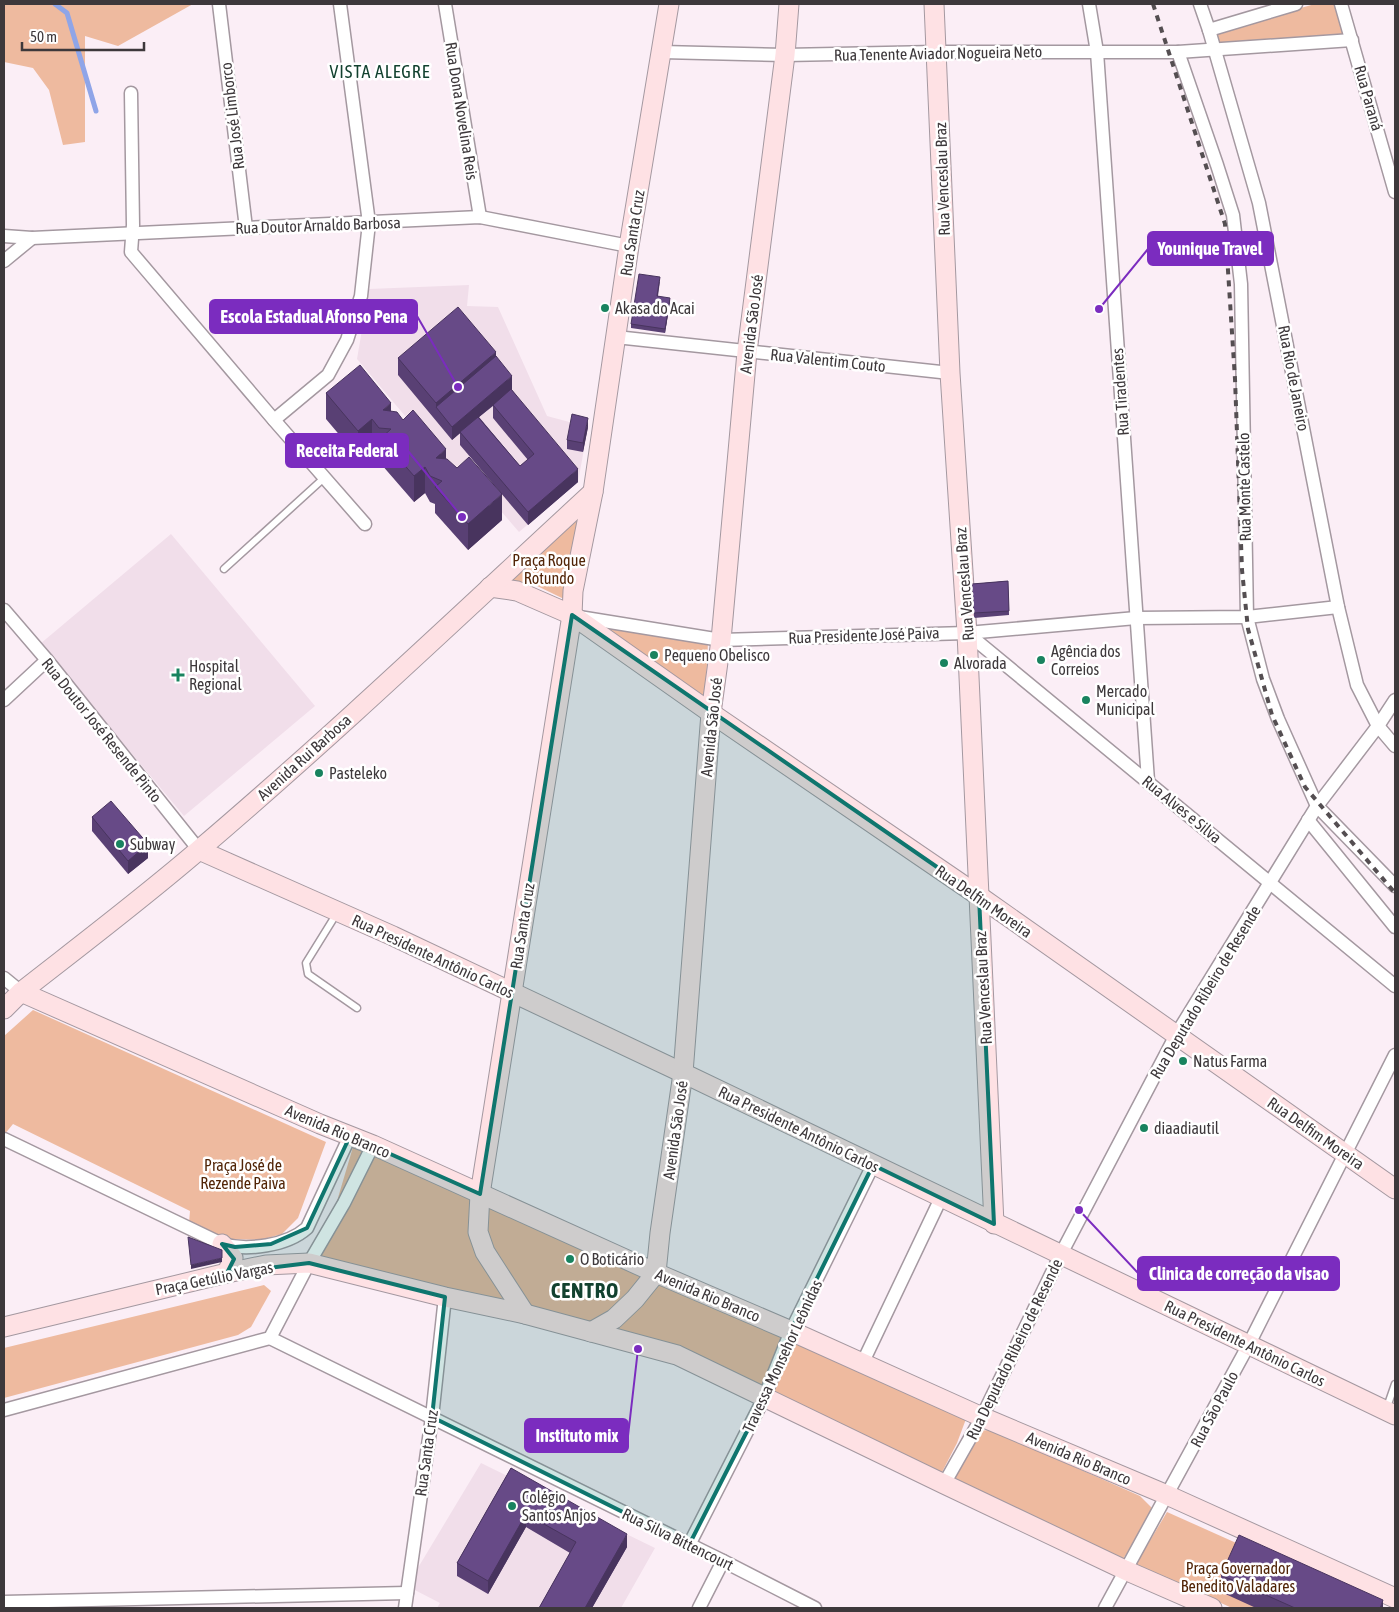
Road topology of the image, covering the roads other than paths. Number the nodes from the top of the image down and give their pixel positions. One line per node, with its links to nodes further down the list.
1 (219, 4): 23 (street, Rua José Limborco)
2 (340, 4): 22 (street)
3 (445, 4): 21 (street, Rua Dona Novelina Reis)
4 (669, 4): 14 (main road, Rua Santa Cruz)
5 (789, 4): 18 (main road, Avenida São José)
6 (934, 4): 15 (main road, Rua Venceslau Braz)
7 (1089, 4): 16 (street, Rua Tiradentes)
8 (1200, 4): 11 (street, Rua Rio de Janeiro)
9 (1296, 4): 11 (street)
10 (1342, 4): 12 (street, Rua Paraná)
11 (1209, 30): 13 (street, Rua Rio de Janeiro)
12 (1352, 40): 13 (street, Rua Tenente Aviador Nogueira Neto); 20 (street, Rua Paraná)
13 (1214, 49): 17 (street, Rua Tenente Aviador Nogueira Neto); 38 (street, Rua Rio de Janeiro)
14 (662, 52): 18 (street, Rua Tenente Aviador Nogueira Neto); 27 (main road, Rua Santa Cruz)
15 (936, 52): 16 (street, Rua Tenente Aviador Nogueira Neto); 18 (street, Rua Tenente Aviador Nogueira Neto); 31 (main road, Rua Venceslau Braz)
16 (1097, 52): 17 (street, Rua Tenente Aviador Nogueira Neto); 42 (street, Rua Tiradentes)
17 (1178, 52): 41 (street, Rua Monte Castelo)
18 (785, 55): 30 (main road, Avenida São José)
19 (132, 93): 24 (street)
20 (1395, 192)
21 (480, 217): 22 (street, Rua Doutor Arnaldo Barbosa); 27 (street, Rua Doutor Arnaldo Barbosa)
22 (369, 223): 23 (street, Rua Doutor Arnaldo Barbosa); 32 (street)
23 (246, 228): 24 (street, Rua Doutor Arnaldo Barbosa)
24 (133, 232): 26 (street, Rua Doutor Arnaldo Barbosa); 32 (street)
25 (4, 236): 26 (street, Rua Doutor Arnaldo Barbosa)
26 (32, 238): 28 (street)
27 (629, 246): 29 (main road, Rua Santa Cruz)
28 (4, 261)
29 (616, 336): 30 (street, Rua Valentim Couto); 34 (main road, Rua Santa Cruz)
30 (747, 352): 31 (street, Rua Valentim Couto); 44 (main road, Avenida São José)
31 (950, 373): 43 (main road, Rua Venceslau Braz)
32 (274, 420): 33 (street)
33 (324, 478): 35 (street); 36 (lane)
34 (593, 492): 37 (main road, Avenida Rui Barbosa); 40 (main road)
35 (365, 524)
36 (224, 569)
37 (490, 587): 40 (main road); 54 (main road, Avenida Rui Barbosa)
38 (1338, 608): 41 (street, Rua Presidente José Paiva); 49 (street, Rua Rio de Janeiro)
39 (4, 610): 45 (street, Rua Doutor José Resende Pinto)
40 (572, 616): 44 (street, Rua Presidente José Paiva); 48 (main road, Rua Delfim Moreira); 63 (main road, Rua Santa Cruz)
41 (1247, 616): 42 (street, Rua Presidente José Paiva); 52 (street, Rua Monte Castelo)
42 (1136, 618): 43 (street, Rua Presidente José Paiva); 51 (street, Rua Tiradentes)
43 (967, 632): 44 (street, Rua Presidente José Paiva); 51 (street, Rua Alves e Silva); 57 (main road, Rua Venceslau Braz)
44 (721, 640): 48 (main road, Avenida São José)
45 (47, 660): 46 (street); 54 (street, Rua Doutor José Resende Pinto)
46 (4, 700)
47 (1395, 700): 49 (street)
48 (711, 714): 57 (main road, Rua Delfim Moreira); 68 (main road, Avenida São José)
49 (1378, 726): 50 (street, Rua Rio de Janeiro); 52 (street, Rua Deputado Ribeiro de Resende)
50 (1395, 746)
51 (1148, 781): 55 (street, Rua Alves e Silva)
52 (1316, 806): 53 (street, Rua Deputado Ribeiro de Resende); 56 (street, Rua Monte Castelo)
53 (1308, 820): 55 (street, Rua Deputado Ribeiro de Resende); 59 (street)
54 (199, 850): 58 (main road, Rua Presidente Antônio Carlos); 62 (main road, Avenida Rui Barbosa)
55 (1271, 882): 61 (street, Rua Alves e Silva); 66 (street, Rua Deputado Ribeiro de Resende)
56 (1395, 886)
57 (979, 896): 66 (main road, Rua Delfim Moreira); 77 (main road, Rua Venceslau Braz)
58 (338, 912): 63 (main road, Rua Presidente Antônio Carlos); 64 (lane)
59 (1395, 927)
60 (4, 978): 62 (street)
61 (1395, 986)
62 (21, 992): 65 (main road, Avenida Rui Barbosa); 69 (main road, Avenida Rio Branco)
63 (511, 992): 68 (main road, Rua Presidente Antônio Carlos); 75 (main road, Rua Santa Cruz)
64 (357, 1008)
65 (4, 1009)
66 (1176, 1035): 72 (main road, Rua Delfim Moreira); 79 (street, Rua Deputado Ribeiro de Resende)
67 (1395, 1055): 72 (street, Rua São Paulo)
68 (683, 1073): 73 (main road, Rua Presidente Antônio Carlos); 82 (main road, Avenida São José)
69 (350, 1136): 71 (main road, Avenida Rio Branco); 78 (street)
70 (4, 1139): 78 (street)
71 (373, 1145): 75 (main road, Avenida Rio Branco); 80 (street)
72 (1345, 1154): 74 (main road, Rua Delfim Moreira); 89 (street, Rua São Paulo)
73 (873, 1166): 76 (main road, Rua Presidente Antônio Carlos); 86 (street, Travessa Monsehor Leônidas)
74 (1395, 1189)
75 (480, 1194): 82 (main road, Avenida Rio Branco); 84 (main road, Rua Santa Cruz)
76 (941, 1198): 77 (main road, Rua Presidente Antônio Carlos); 90 (street)
77 (994, 1224): 79 (main road, Rua Presidente Antônio Carlos)
78 (222, 1244): 81 (main road)
79 (1061, 1254): 89 (main road, Rua Presidente Antônio Carlos); 96 (street, Rua Deputado Ribeiro de Resende)
80 (309, 1263): 81 (main road, Praça Getúlio Vargas); 83 (main road); 88 (street)
81 (227, 1273): 85 (main road, Praça Getúlio Vargas)
82 (656, 1273): 86 (main road, Avenida Rio Branco); 87 (main road)
83 (445, 1297): 84 (main road); 95 (street, Rua Santa Cruz)
84 (525, 1314): 87 (main road)
85 (4, 1327)
86 (791, 1331): 90 (main road, Avenida Rio Branco); 92 (street, Travessa Monsehor Leônidas)
87 (592, 1332): 92 (main road)
88 (270, 1338): 93 (street); 95 (street, Rua Silva Bittencourt)
89 (1248, 1346): 94 (main road, Rua Presidente Antônio Carlos); 98 (street, Rua São Paulo)
90 (862, 1364): 96 (main road, Avenida Rio Branco)
91 (1395, 1384): 94 (lane)
92 (764, 1398): 97 (main road); 99 (street, Travessa Monsehor Leônidas)
93 (4, 1410)
94 (1390, 1413)
95 (432, 1417): 99 (street, Rua Silva Bittencourt); 102 (street, Rua Santa Cruz)
96 (982, 1417): 97 (street, Rua Deputado Ribeiro de Resende); 98 (main road, Avenida Rio Branco)
97 (944, 1484): 101 (main road)
98 (1167, 1495): 101 (street, Rua São Paulo); 103 (main road, Avenida Rio Branco)
99 (689, 1545): 100 (street, Rua Silva Bittencourt)
100 (722, 1561): 107 (street); 108 (street, Rua Silva Bittencourt)
101 (1125, 1570): 109 (street); 110 (main road)
102 (407, 1593): 105 (street); 106 (street, Rua Santa Cruz)
103 (1395, 1598)
104 (4, 1602): 105 (street)
105 (17, 1605)
106 (405, 1608)
107 (699, 1608)
108 (815, 1608)
109 (1105, 1608)
110 (1212, 1608)

